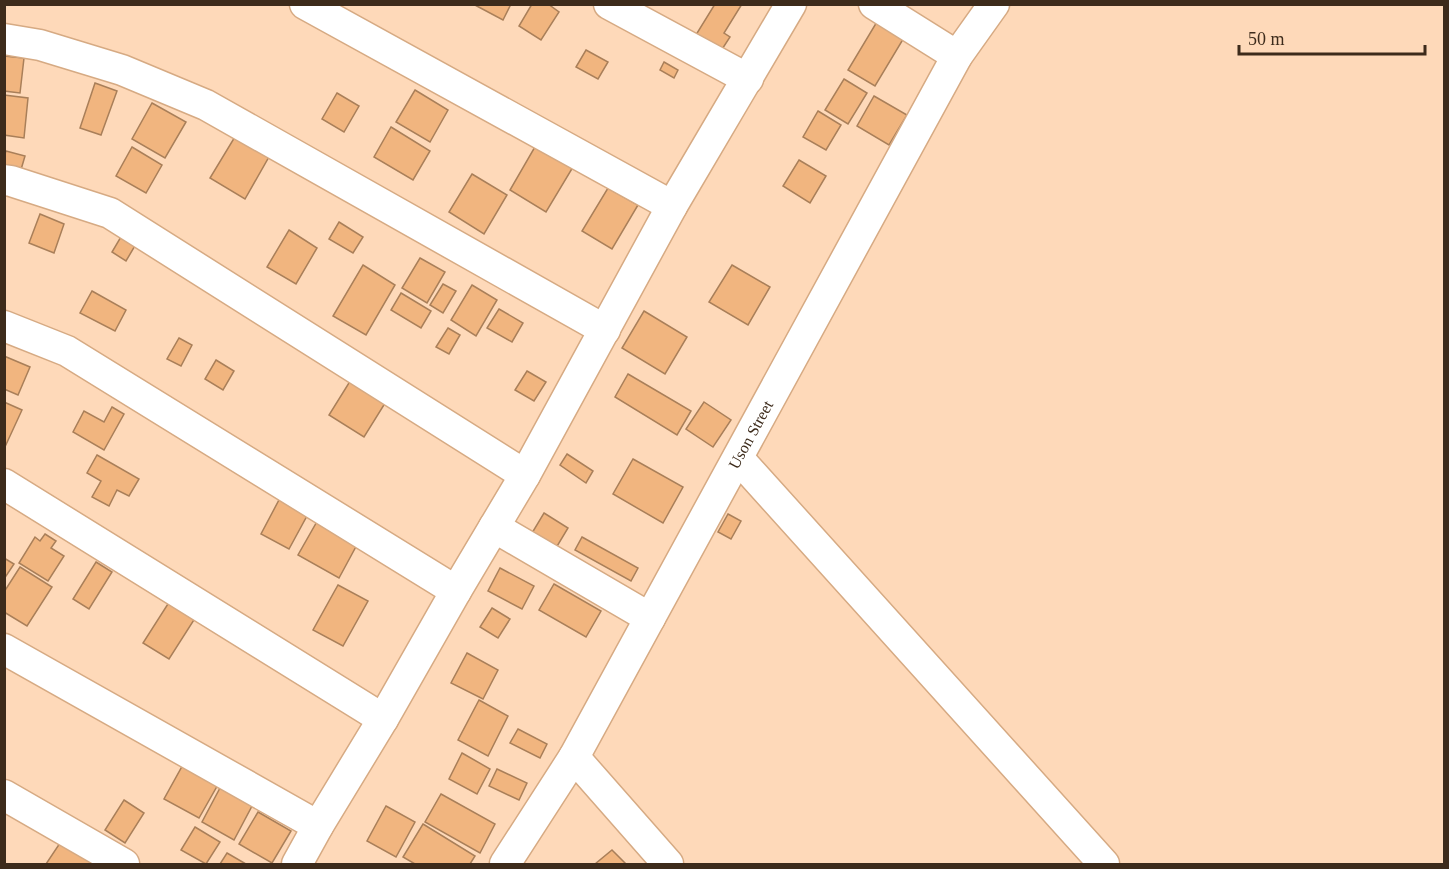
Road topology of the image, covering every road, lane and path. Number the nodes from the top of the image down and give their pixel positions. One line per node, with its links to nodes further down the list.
1 (305, 4): 10 (street)
2 (609, 4): 8 (street)
3 (791, 4): 8 (street)
4 (874, 4): 7 (street)
5 (994, 4): 7 (street, Uson Street)
6 (4, 39): 12 (street)
7 (957, 56): 13 (street, Uson Street)
8 (748, 79): 10 (street)
9 (4, 180): 14 (street)
10 (672, 206): 12 (street)
11 (4, 326): 17 (street)
12 (605, 330): 14 (street)
13 (738, 458): 18 (street, Uson Street); 28 (street)
14 (525, 475): 16 (street)
15 (4, 484): 20 (street)
16 (494, 527): 17 (street); 18 (street)
17 (456, 591): 20 (street)
18 (650, 618): 21 (street, Uson Street)
19 (4, 649): 23 (street)
20 (383, 719): 23 (street)
21 (574, 757): 26 (street, Uson Street); 27 (street)
22 (4, 795): 24 (street)
23 (318, 826): 25 (street)
24 (124, 864)
25 (297, 864)
26 (505, 864)
27 (668, 864)
28 (1104, 864)

